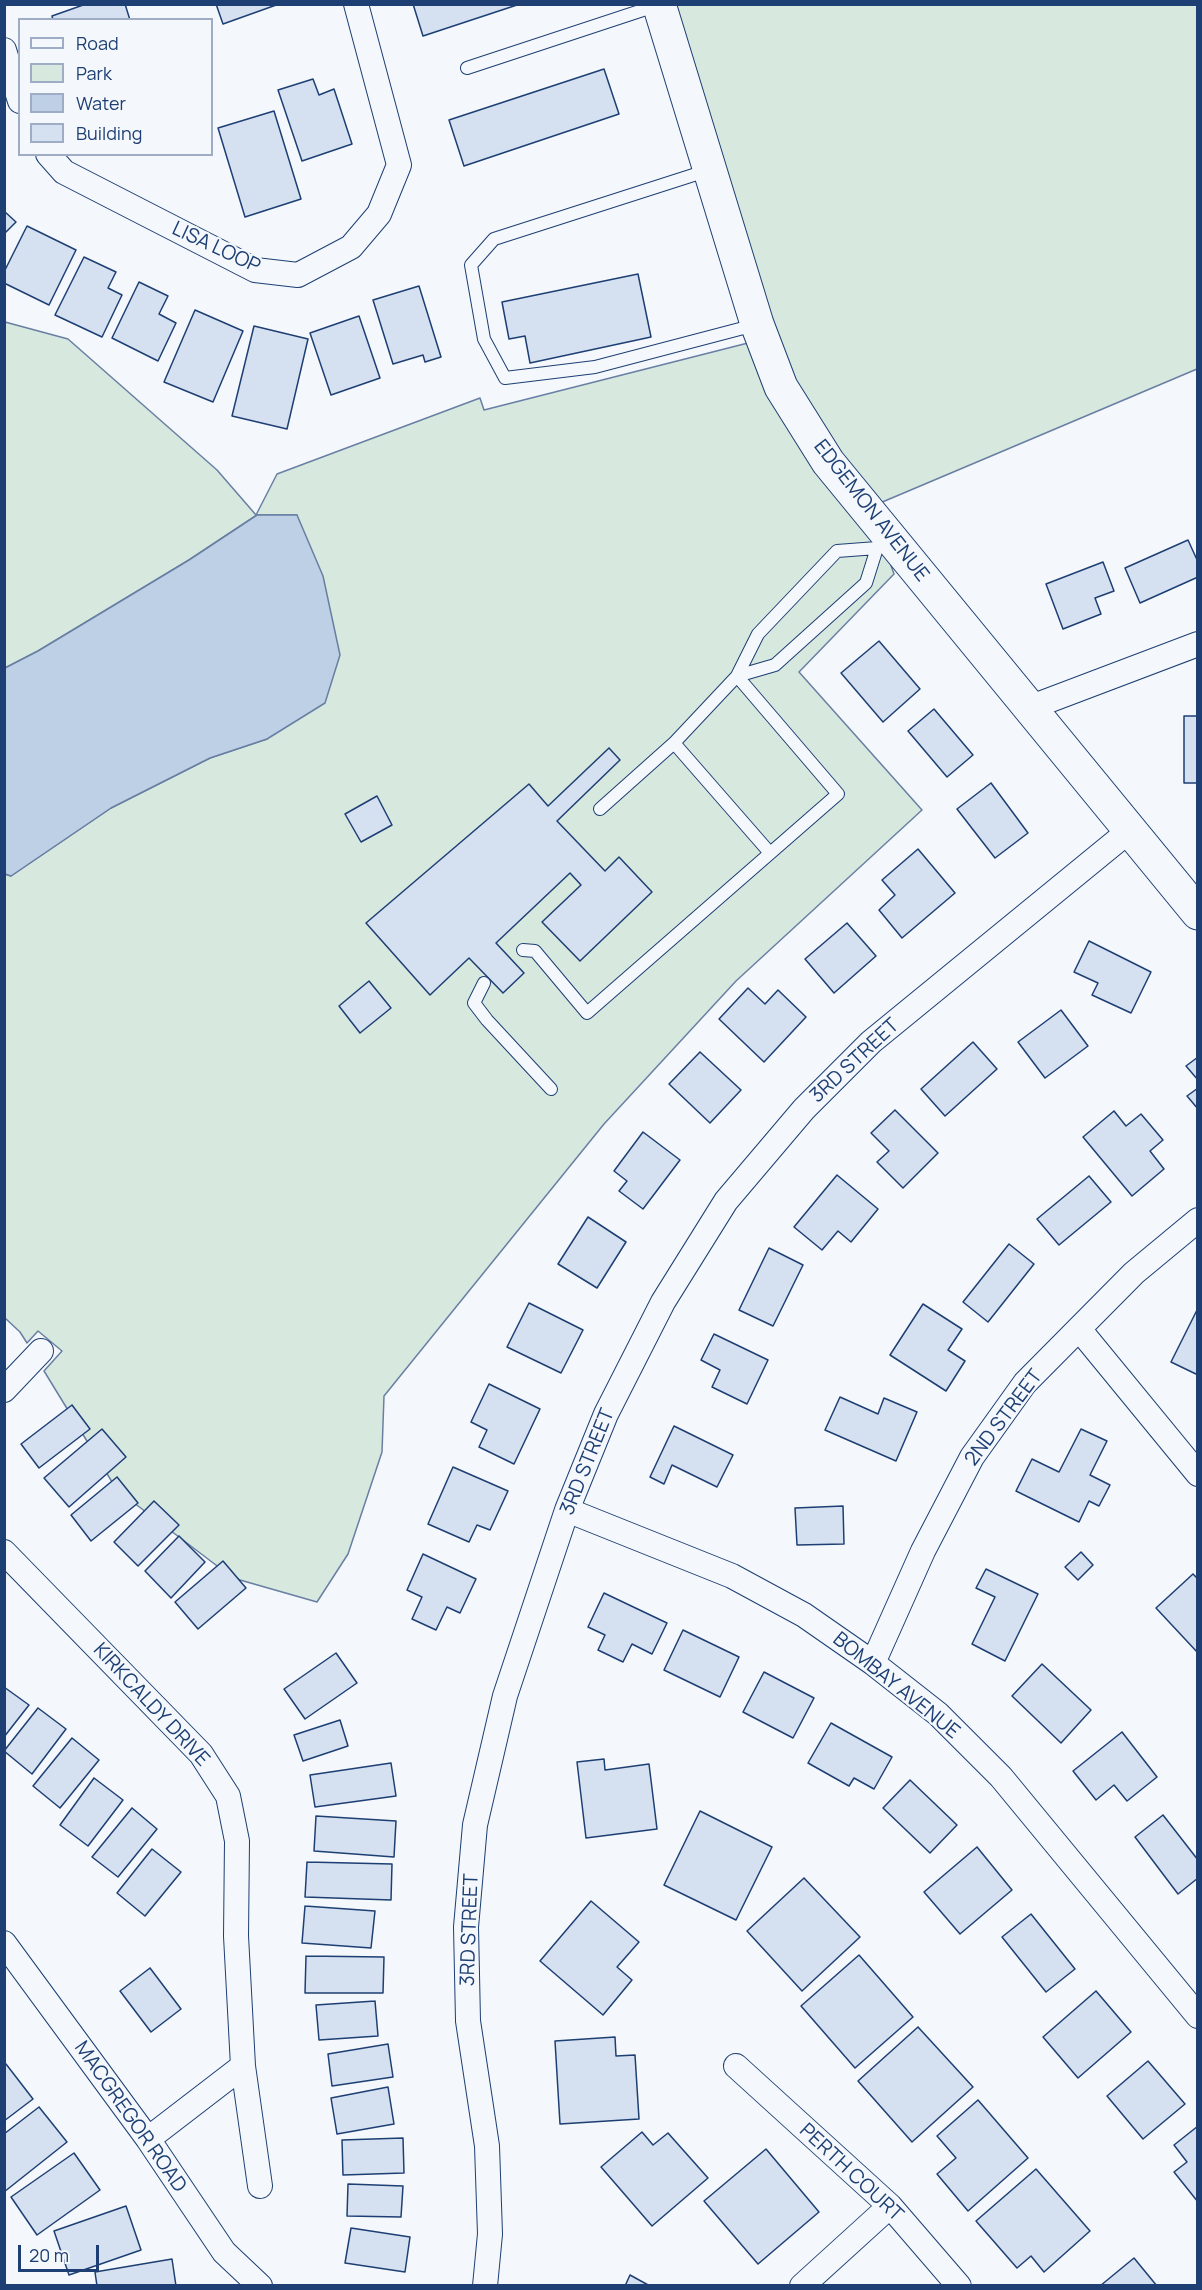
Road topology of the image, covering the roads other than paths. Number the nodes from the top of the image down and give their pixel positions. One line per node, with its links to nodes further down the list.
1 (356, 4): 6 (street, LISA LOOP)
2 (659, 5): 4 (lane); 7 (street, EDGEMON AVENUE)
3 (4, 50): 5 (street)
4 (467, 68)
5 (18, 95)
6 (50, 156)
7 (710, 170): 8 (street, EDGEMON AVENUE); 8 (lane)
8 (757, 324): 9 (street, EDGEMON AVENUE)
9 (883, 543): 11 (lane); 11 (lane); 12 (street, EDGEMON AVENUE)
10 (1197, 644): 12 (street)
11 (737, 676): 13 (lane); 16 (lane)
12 (1029, 708): 15 (street, EDGEMON AVENUE)
13 (674, 743): 14 (lane); 16 (lane)
14 (600, 809)
15 (1128, 831): 17 (street, EDGEMON AVENUE); 26 (street, 3RD STREET)
16 (770, 853): 18 (lane)
17 (1197, 913)
18 (522, 950)
19 (484, 982): 20 (lane)
20 (551, 1089)
21 (1197, 1220): 22 (street, 2ND STREET)
22 (1079, 1329): 25 (street); 28 (street, 2ND STREET)
23 (41, 1351): 24 (street)
24 (4, 1390)
25 (1197, 1474)
26 (567, 1510): 28 (street, BOMBAY AVENUE); 37 (street, 3RD STREET)
27 (4, 1552): 32 (street, KIRKCALDY DRIVE)
28 (873, 1663): 30 (street, BOMBAY AVENUE)
29 (4, 1943): 33 (street, MACGREGOR ROAD)
30 (1197, 2016)
31 (736, 2066): 35 (street, PERTH COURT)
32 (243, 2067): 33 (street); 34 (street, KIRKCALDY DRIVE)
33 (148, 2139): 36 (street, MACGREGOR ROAD)
34 (260, 2186)
35 (890, 2206): 38 (street); 39 (street, PERTH COURT)
36 (256, 2284)
37 (484, 2286)
38 (802, 2286)
39 (959, 2286)

